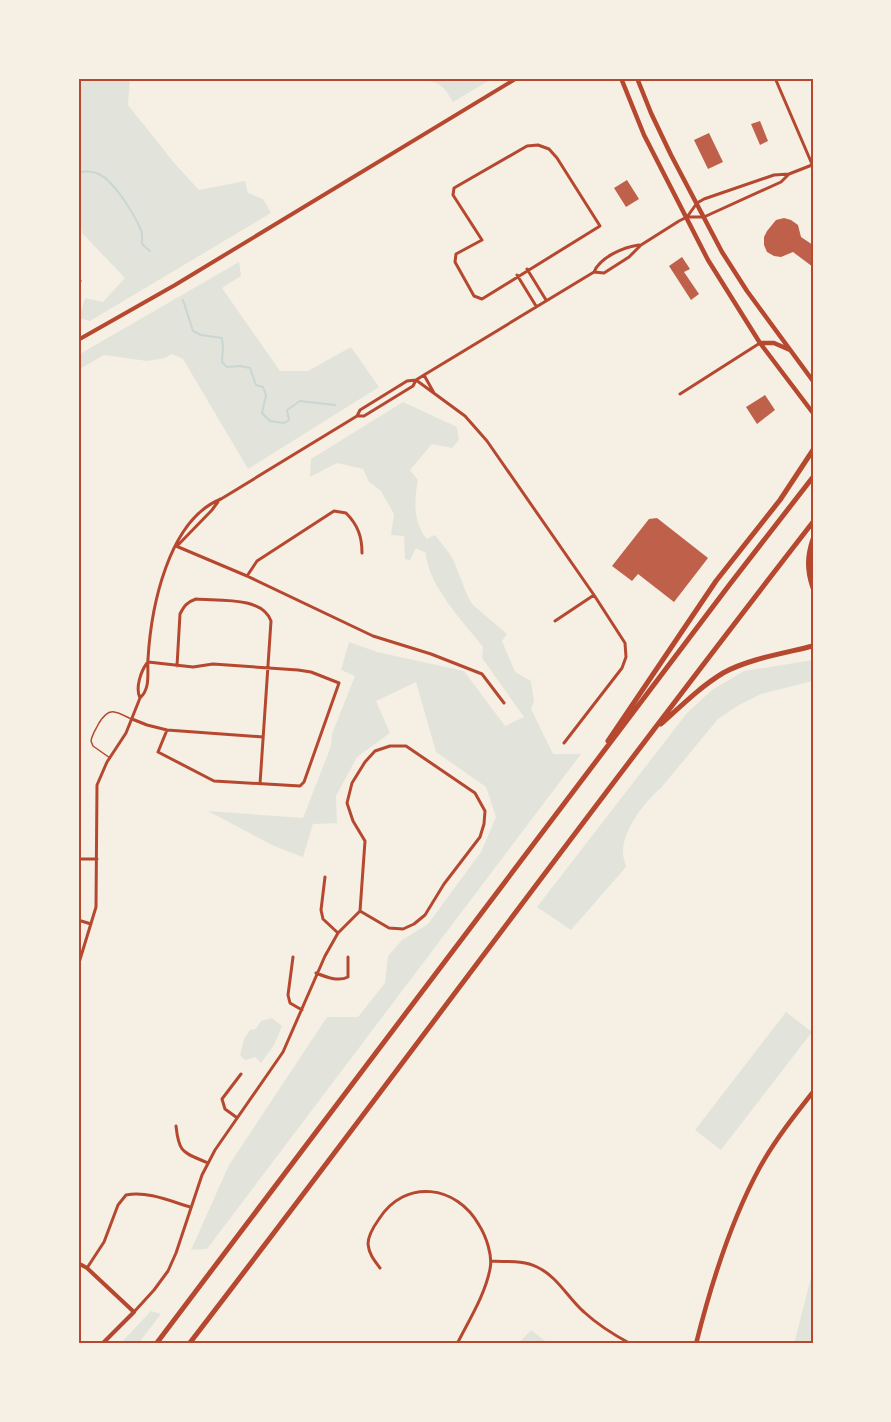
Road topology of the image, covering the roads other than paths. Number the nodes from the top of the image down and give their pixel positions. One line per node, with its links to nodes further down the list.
1 (517, 78): 16 (street)
2 (621, 78): 8 (main road)
3 (637, 78): 7 (main road)
4 (775, 78): 5 (street)
5 (812, 164): 6 (street)
6 (789, 174): 7 (street); 9 (street)
7 (697, 203): 8 (street); 9 (main road)
8 (687, 217): 9 (street); 10 (street); 17 (main road)
9 (704, 217): 18 (main road)
10 (641, 245): 12 (street); 12 (street)
11 (527, 269): 13 (street); 13 (street); 14 (street)
12 (594, 272): 14 (street)
13 (517, 275): 15 (street)
14 (546, 300): 15 (street)
15 (536, 306): 19 (street)
16 (78, 340)
17 (760, 342): 18 (main road); 22 (street); 24 (main road)
18 (793, 352): 21 (main road)
19 (424, 375): 20 (street); 23 (street)
20 (416, 380): 23 (street); 25 (street); 25 (street)
21 (813, 381)
22 (680, 394)
23 (435, 395): 35 (street)
24 (813, 413)
25 (357, 416): 28 (street)
26 (813, 450): 49 (highway)
27 (813, 477): 49 (highway)
28 (221, 499): 31 (street); 31 (street)
29 (813, 522): 45 (highway)
30 (813, 539): 34 (highway)
31 (176, 546): 33 (street); 38 (street)
32 (362, 553): 33 (street)
33 (247, 576): 42 (street)
34 (813, 588)
35 (594, 595): 36 (street); 47 (street)
36 (555, 621)
37 (813, 646): 45 (highway)
38 (147, 662): 39 (street); 41 (street); 41 (street)
39 (177, 666): 40 (street); 40 (street)
40 (267, 668): 46 (street); 50 (street)
41 (140, 698): 43 (street)
42 (504, 703)
43 (132, 719): 44 (street); 48 (street); 48 (lane)
44 (167, 730): 46 (street); 50 (street)
45 (651, 733): 76 (highway)
46 (263, 737): 50 (street)
47 (564, 743)
48 (110, 759): 52 (street)
49 (586, 775): 75 (highway)
50 (260, 784)
51 (78, 859): 52 (street)
52 (97, 859): 56 (street)
53 (325, 877): 57 (street)
54 (360, 911): 54 (street); 57 (street)
55 (78, 920): 56 (street)
56 (91, 924): 60 (street)
57 (338, 933): 61 (street)
58 (293, 957): 62 (street)
59 (348, 957): 61 (street)
60 (78, 966)
61 (316, 973): 62 (street)
62 (302, 1010): 65 (street)
63 (241, 1074): 65 (street)
64 (813, 1092): 79 (main road)
65 (236, 1118): 67 (street)
66 (176, 1126): 67 (street)
67 (208, 1163): 68 (street)
68 (190, 1207): 71 (street); 73 (street)
69 (491, 1261): 72 (street); 77 (street); 78 (street)
70 (78, 1263): 71 (street)
71 (87, 1268): 73 (street)
72 (380, 1268)
73 (134, 1312): 74 (street)
74 (102, 1344)
75 (156, 1344)
76 (189, 1344)
77 (457, 1344)
78 (631, 1344)
79 (696, 1344)

